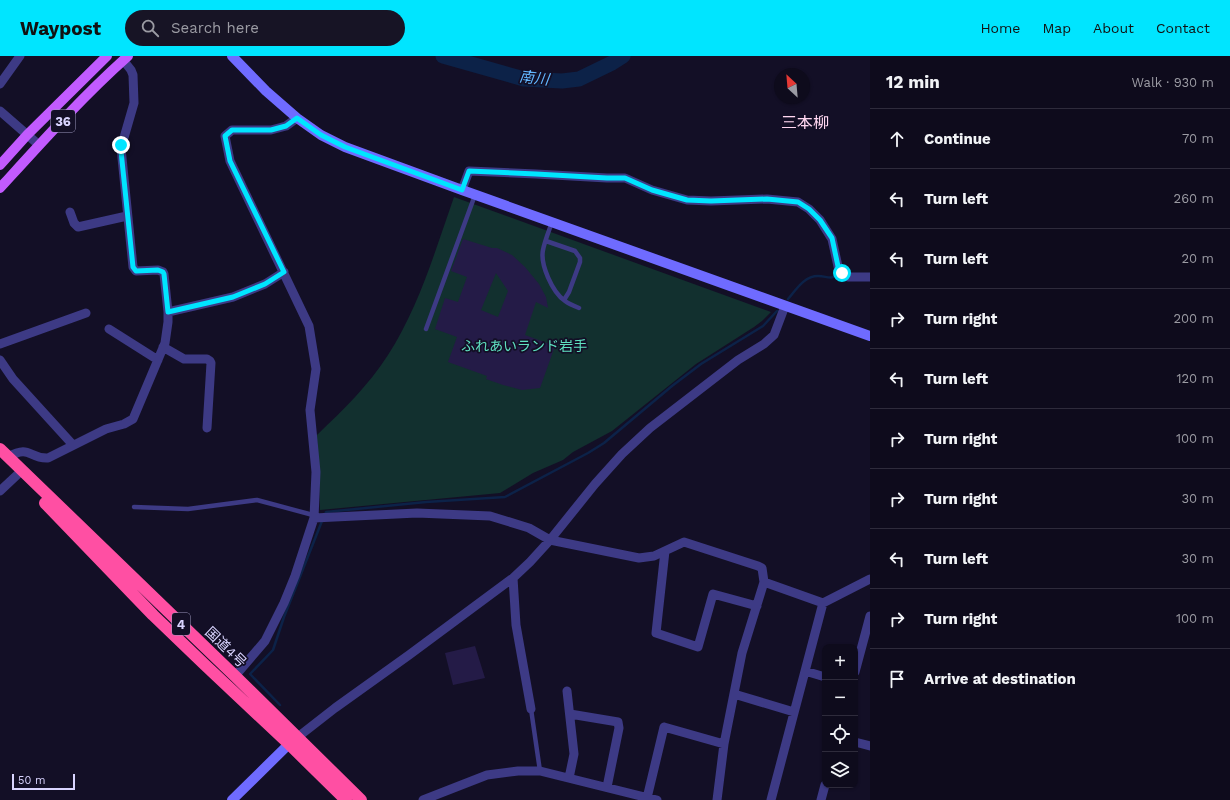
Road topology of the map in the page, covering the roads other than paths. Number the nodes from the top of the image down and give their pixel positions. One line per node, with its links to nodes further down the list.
1 (20, 56): 5 (street)
2 (107, 56): 8 (main road, 36)
3 (232, 56): 7 (street)
4 (126, 58): 9 (main road, 36); 15 (street)
5 (0, 84)
6 (0, 111): 8 (street)
7 (297, 118): 12 (street); 18 (street)
8 (27, 135): 9 (street); 10 (main road, 36)
9 (39, 145): 11 (main road, 36)
10 (0, 165)
11 (0, 188)
12 (462, 190): 13 (street); 19 (street)
13 (475, 195): 16 (street); 26 (lane)
14 (70, 212): 15 (street)
15 (128, 216): 23 (street)
16 (552, 222): 17 (lane); 21 (street)
17 (546, 241): 20 (lane); 20 (lane)
18 (284, 272): 23 (street); 38 (street)
19 (870, 277)
20 (564, 300): 22 (lane)
21 (785, 306): 27 (street); 39 (street)
22 (578, 308)
23 (168, 312): 29 (street)
24 (86, 313): 28 (street)
25 (109, 329): 31 (street)
26 (426, 329)
27 (870, 336)
28 (0, 344)
29 (163, 347): 31 (street); 32 (street)
30 (0, 360): 33 (street)
31 (158, 360): 33 (street)
32 (207, 428)
33 (73, 445): 34 (street)
34 (3, 455): 35 (highway, 国道4号 / 4); 49 (highway, 国道4号 / 4)
35 (17, 475): 36 (street); 56 (highway, 国道4号 / 4)
36 (0, 491)
37 (134, 507): 38 (lane)
38 (315, 517): 39 (street); 49 (street)
39 (550, 540): 40 (street); 41 (street)
40 (665, 551): 43 (street); 45 (street)
41 (513, 578): 53 (street); 56 (street)
42 (870, 579): 44 (street)
43 (764, 582): 44 (street); 45 (street)
44 (823, 603): 48 (street)
45 (757, 606): 52 (street)
46 (870, 616): 47 (street)
47 (858, 661)
48 (805, 671): 50 (street); 54 (street)
49 (235, 676): 56 (highway, 国道4号 / 4)
50 (822, 676)
51 (568, 691): 55 (street)
52 (734, 694): 54 (street); 58 (street)
53 (531, 709): 60 (lane)
54 (794, 712): 71 (street)
55 (570, 714): 61 (street); 62 (street)
56 (293, 741): 65 (street); 66 (highway, 国道4号 / 4); 67 (highway, 国道4号 / 4)
57 (858, 743): 59 (street)
58 (724, 744): 64 (street); 70 (street)
59 (870, 746)
60 (540, 771): 61 (street); 68 (street)
61 (569, 778): 62 (street)
62 (607, 787): 64 (street)
63 (824, 788): 72 (street)
64 (647, 798): 69 (street)
65 (232, 800)
66 (345, 800)
67 (360, 800)
68 (423, 800)
69 (657, 800)
70 (717, 800)
71 (771, 800)
72 (821, 800)

